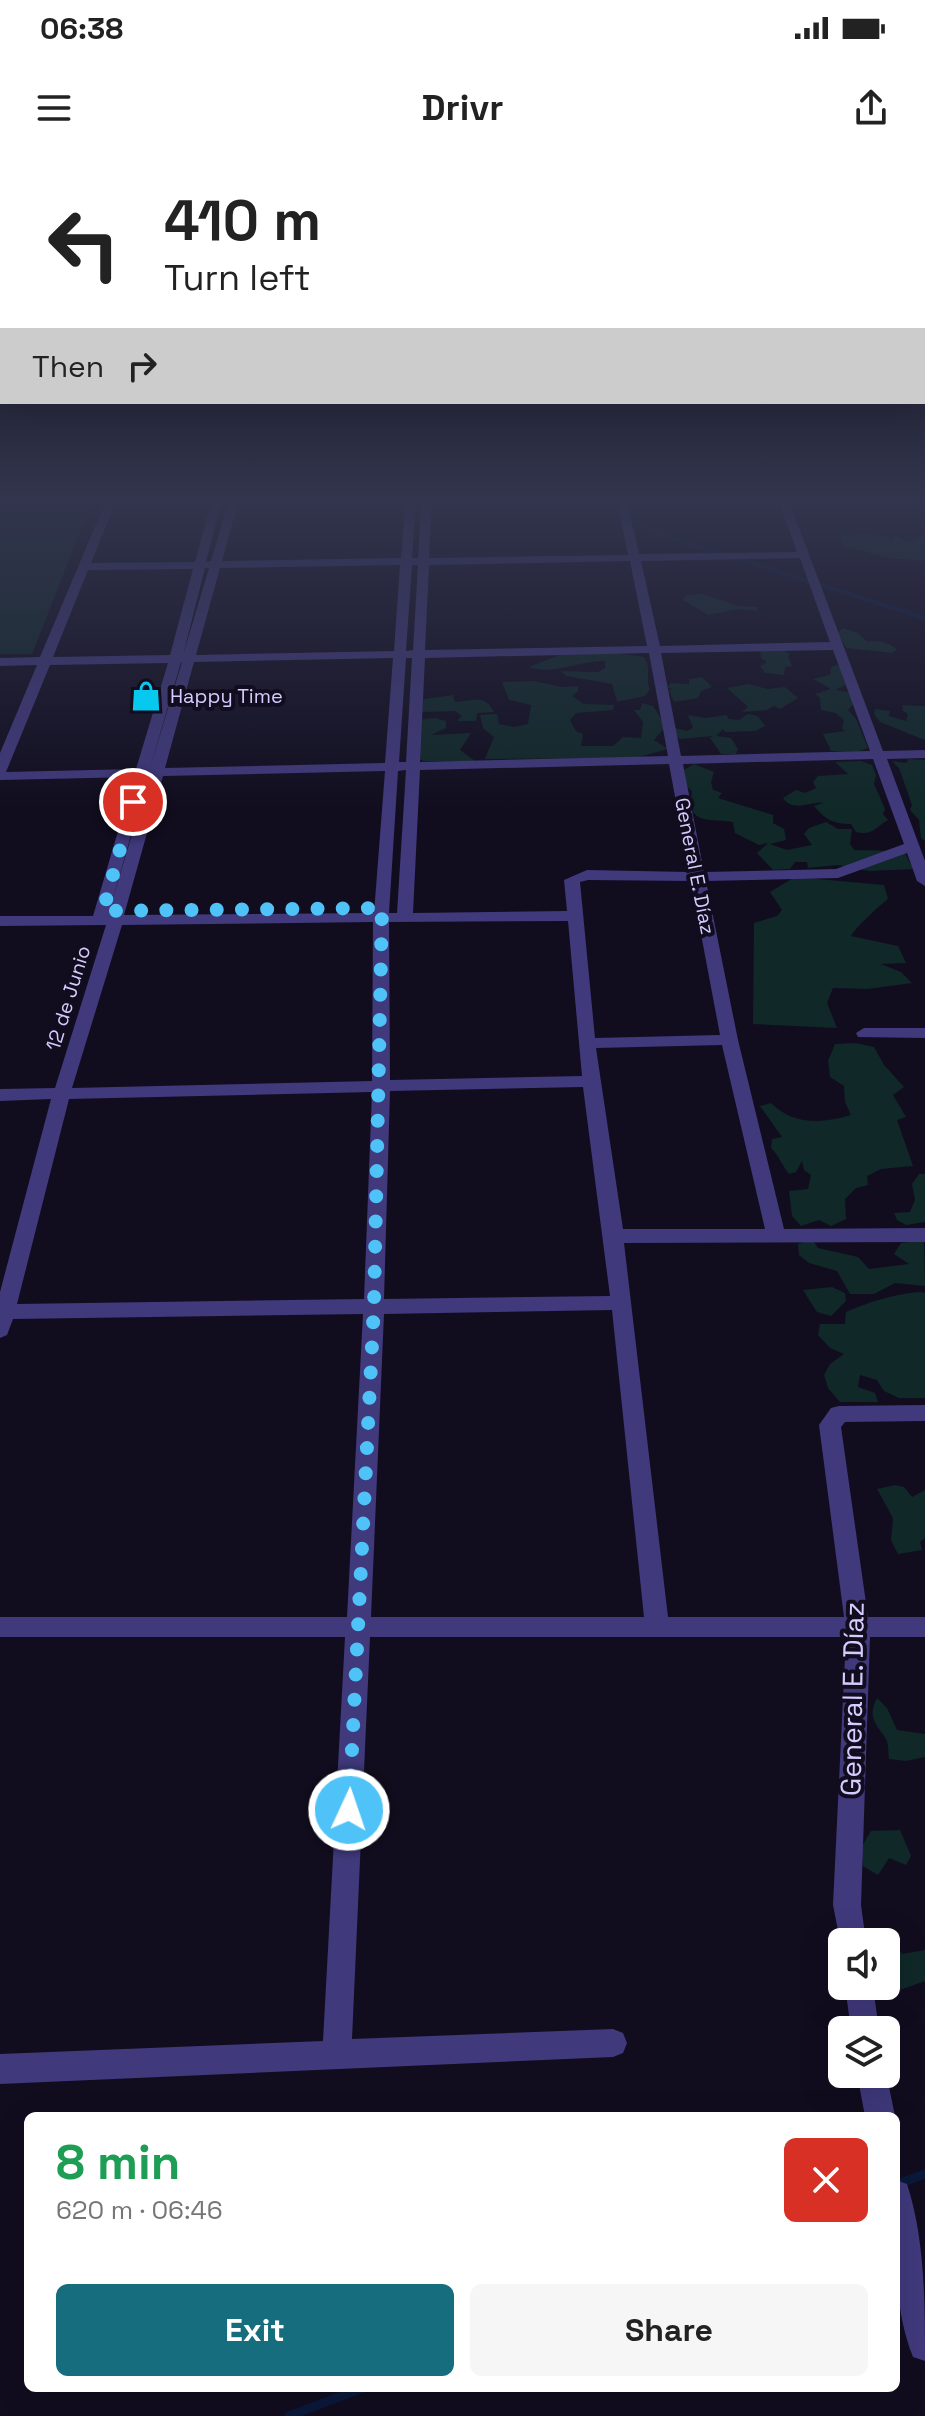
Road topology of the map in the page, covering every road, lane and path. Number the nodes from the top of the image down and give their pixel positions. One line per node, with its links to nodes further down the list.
1 (71, 601): 13 (street)
2 (191, 601): 15 (street, 12 de Junio)
3 (207, 601): 14 (street, 12 de Junio)
4 (404, 601): 10 (street)
5 (420, 601): 11 (street)
6 (644, 601): 9 (street, General E. Díaz)
7 (822, 601): 8 (street)
8 (839, 646): 9 (street); 17 (street)
9 (654, 648): 11 (street); 18 (street, General E. Díaz)
10 (400, 655): 11 (street); 14 (street); 20 (street)
11 (418, 655): 19 (street)
12 (0, 659): 13 (street)
13 (48, 659): 15 (street); 21 (street)
14 (190, 659): 15 (street); 22 (street, 12 de Junio)
15 (175, 660): 23 (street, 12 de Junio)
16 (925, 754): 17 (street)
17 (880, 755): 18 (street); 24 (street)
18 (674, 760): 19 (street); 26 (street, General E. Díaz)
19 (411, 768): 20 (street); 29 (street)
20 (393, 769): 22 (street); 30 (street)
21 (0, 773): 23 (street)
22 (157, 774): 23 (street); 31 (street, 12 de Junio)
23 (140, 775): 31 (street, 12 de Junio)
24 (912, 846): 25 (street); 26 (street)
25 (924, 876)
26 (698, 877): 27 (street); 35 (street, General E. Díaz)
27 (574, 910): 29 (street); 36 (street)
28 (0, 912): 31 (street)
29 (405, 912): 30 (street)
30 (381, 913): 31 (street); 38 (street)
31 (109, 916): 32 (street); 39 (street, 12 de Junio)
32 (0, 921)
33 (864, 1033): 34 (street)
34 (925, 1033)
35 (729, 1040): 36 (street); 41 (street, General E. Díaz)
36 (588, 1043): 37 (street)
37 (591, 1081): 38 (street); 43 (street)
38 (381, 1086): 39 (street); 45 (street)
39 (62, 1093): 40 (street); 46 (street, 12 de Junio)
40 (0, 1095)
41 (776, 1234): 42 (street); 43 (street)
42 (925, 1235)
43 (614, 1236): 44 (street)
44 (620, 1303): 45 (street); 51 (street)
45 (374, 1305): 46 (street); 49 (street)
46 (1, 1318)
47 (925, 1413): 52 (street, General E. Díaz)
48 (0, 1627): 49 (street)
49 (358, 1627): 51 (street); 55 (street)
50 (925, 1627): 52 (street)
51 (657, 1629): 52 (street)
52 (858, 1629): 53 (street, General E. Díaz)
53 (850, 1928)
54 (613, 2043): 55 (street)
55 (337, 2054): 56 (street)
56 (0, 2069)
57 (875, 2088): 58 (street)
58 (879, 2112)
59 (900, 2216): 60 (street)
60 (925, 2345)

